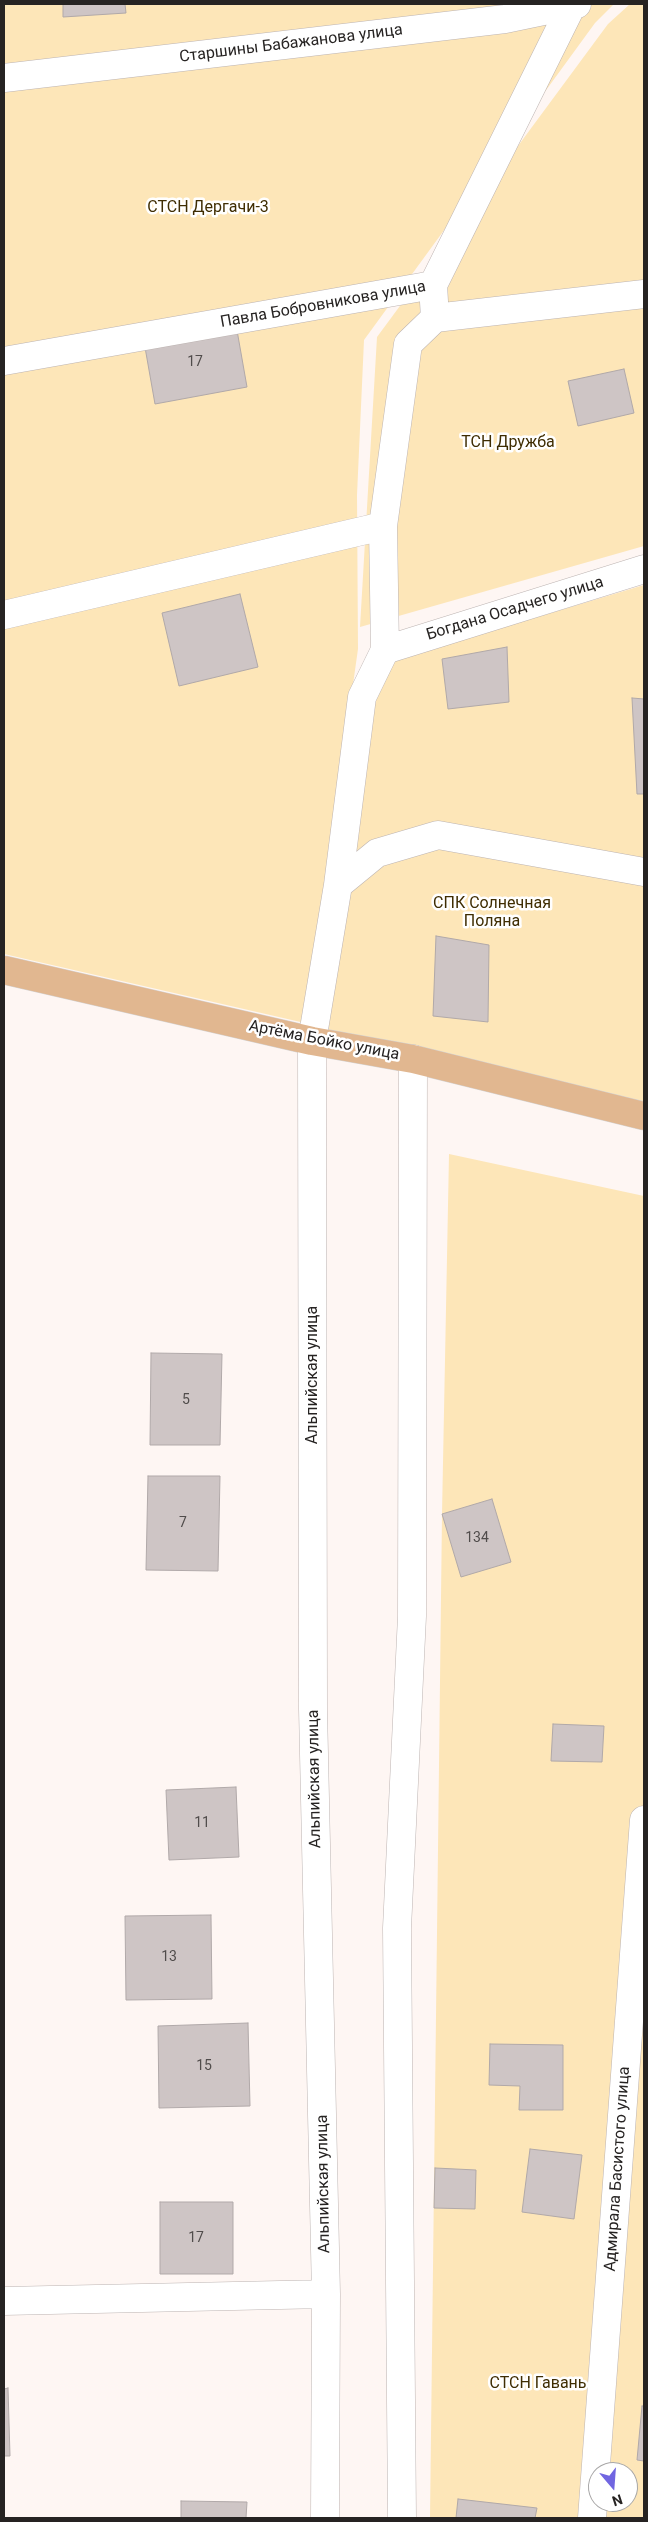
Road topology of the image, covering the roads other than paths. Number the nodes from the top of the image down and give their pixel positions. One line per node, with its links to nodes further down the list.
1 (575, 4): 2 (street, Старшины Бабажанова улица); 3 (street)
2 (4, 78)
3 (433, 285): 5 (street, Павла Бобровникова улица); 6 (street, Павла Бобровникова улица)
4 (644, 294): 5 (street, Павла Бобровникова улица)
5 (435, 318): 7 (street)
6 (4, 361)
7 (383, 526): 9 (street); 10 (street)
8 (644, 569): 10 (street, Богдана Осадчего улица)
9 (4, 615)
10 (385, 650): 12 (street, Альпийская улица)
11 (644, 872): 12 (street)
12 (338, 885): 14 (street, Альпийская улица)
13 (4, 970): 14 (main road, Артёма Бойко улица)
14 (312, 1041): 15 (main road, Артёма Бойко улица); 18 (street, Альпийская улица)
15 (413, 1059): 16 (main road, Артёма Бойко улица); 21 (street)
16 (644, 1116)
17 (644, 1820): 22 (street, Адмирала Басистого улица)
18 (326, 2294): 19 (street); 20 (street, Альпийская улица)
19 (4, 2301)
20 (325, 2518)
21 (402, 2518)
22 (592, 2518)

